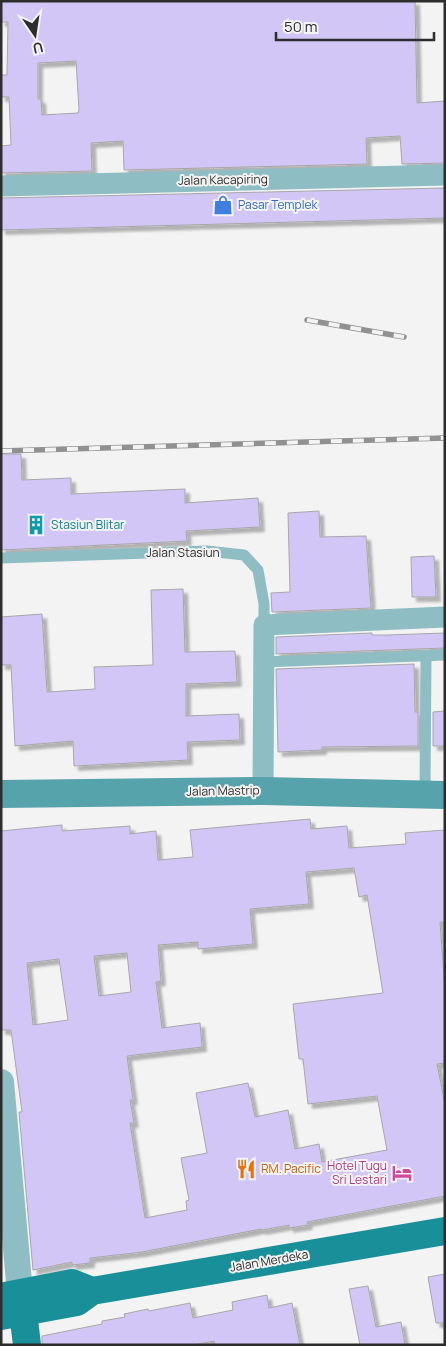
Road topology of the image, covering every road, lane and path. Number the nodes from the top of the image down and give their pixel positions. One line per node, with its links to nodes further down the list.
1 (445, 175): 2 (street, Jalan Kacapiring)
2 (1, 186)
3 (1, 558): 5 (lane, Jalan Stasiun)
4 (445, 617): 5 (street)
5 (264, 625): 8 (street, Jalan Stasiun)
6 (426, 656): 7 (lane); 8 (lane); 11 (lane)
7 (445, 656)
8 (264, 662): 9 (street, Jalan Stasiun)
9 (263, 790): 10 (main road, Jalan Mastrip); 11 (main road, Jalan Mastrip)
10 (1, 794)
11 (435, 795)
12 (1, 1082): 14 (street)
13 (445, 1231): 14 (main road, Jalan Merdeka)
14 (11, 1304): 15 (main road)
15 (27, 1345)

